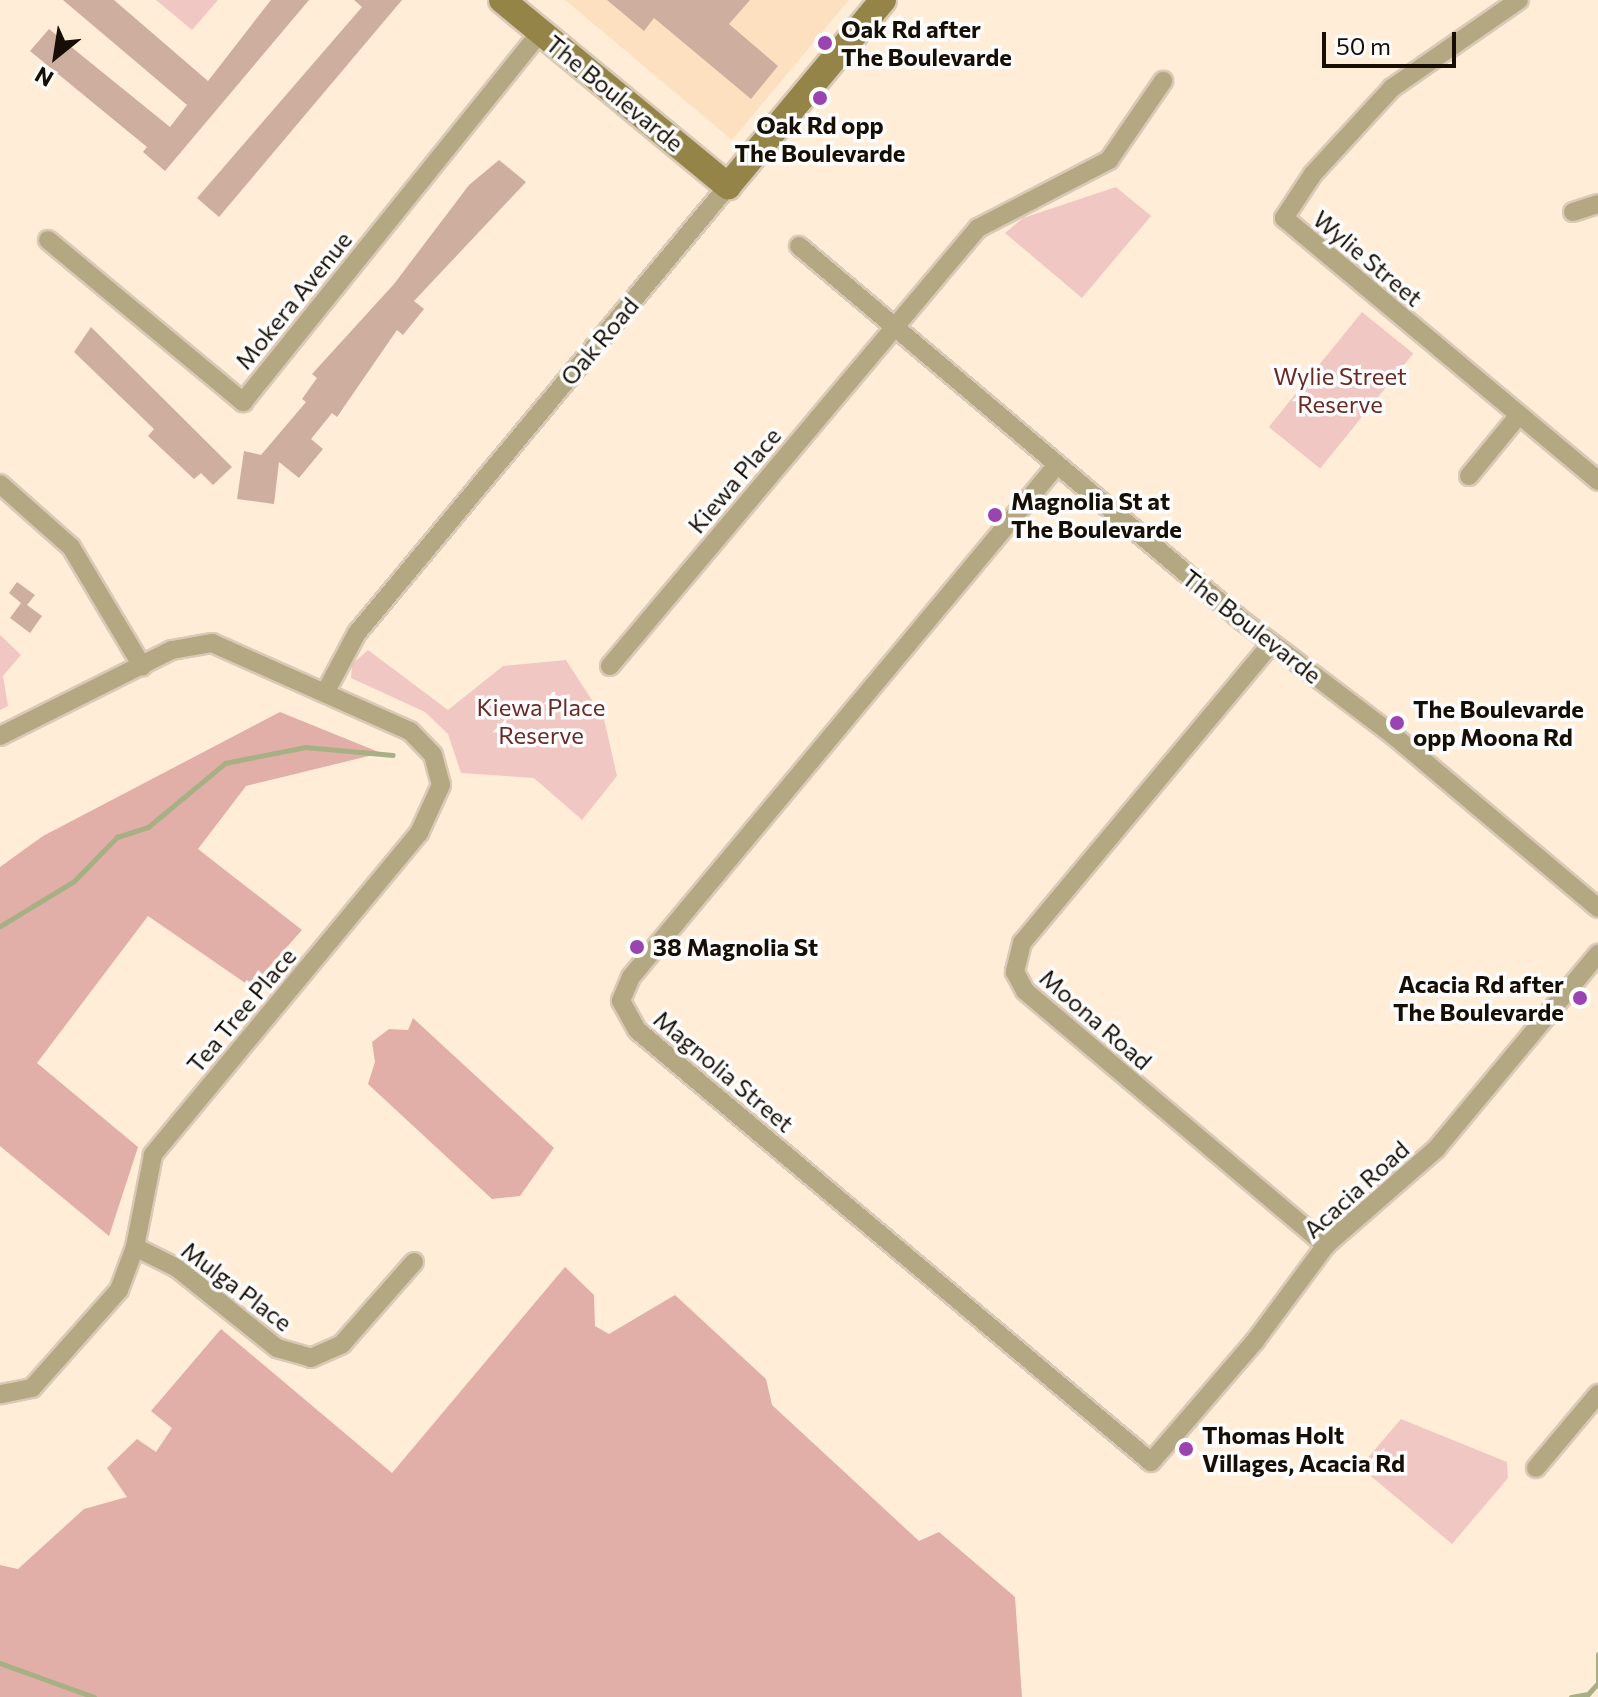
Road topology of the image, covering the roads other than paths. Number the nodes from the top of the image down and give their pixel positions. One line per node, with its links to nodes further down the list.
1 (502, 0): 4 (street, The Boulevarde)
2 (883, 0): 6 (street, Oak Road)
3 (1519, 0): 12 (street, Wylie Street)
4 (540, 32): 6 (street, The Boulevarde); 9 (street, Mokera Avenue)
5 (1163, 81): 11 (street, Kiewa Place)
6 (728, 186): 20 (street, Oak Road)
7 (1598, 204): 8 (street)
8 (1573, 212)
9 (48, 240)
10 (799, 246): 11 (street, The Boulevarde)
11 (896, 325): 13 (street, The Boulevarde); 19 (street, Kiewa Place)
12 (1519, 415): 14 (street); 15 (street, Wylie Street)
13 (1056, 466): 17 (street, The Boulevarde); 29 (street, Magnolia Street)
14 (1469, 476)
15 (1598, 481)
16 (0, 484): 18 (street)
17 (1271, 644): 22 (street, The Boulevarde); 24 (street, Moona Road)
18 (142, 666): 20 (street, Tea Tree Place); 21 (street, Tea Tree Place)
19 (610, 666)
20 (326, 691): 25 (street, Tea Tree Place)
21 (0, 736)
22 (1598, 908)
23 (1598, 954): 24 (street, Acacia Road)
24 (1326, 1245): 29 (street, Acacia Road)
25 (135, 1247): 26 (street, Mulga Place); 28 (street, Tea Tree Place)
26 (414, 1262)
27 (1598, 1394): 30 (street)
28 (8, 1398)
29 (1151, 1462)
30 (1536, 1468)

